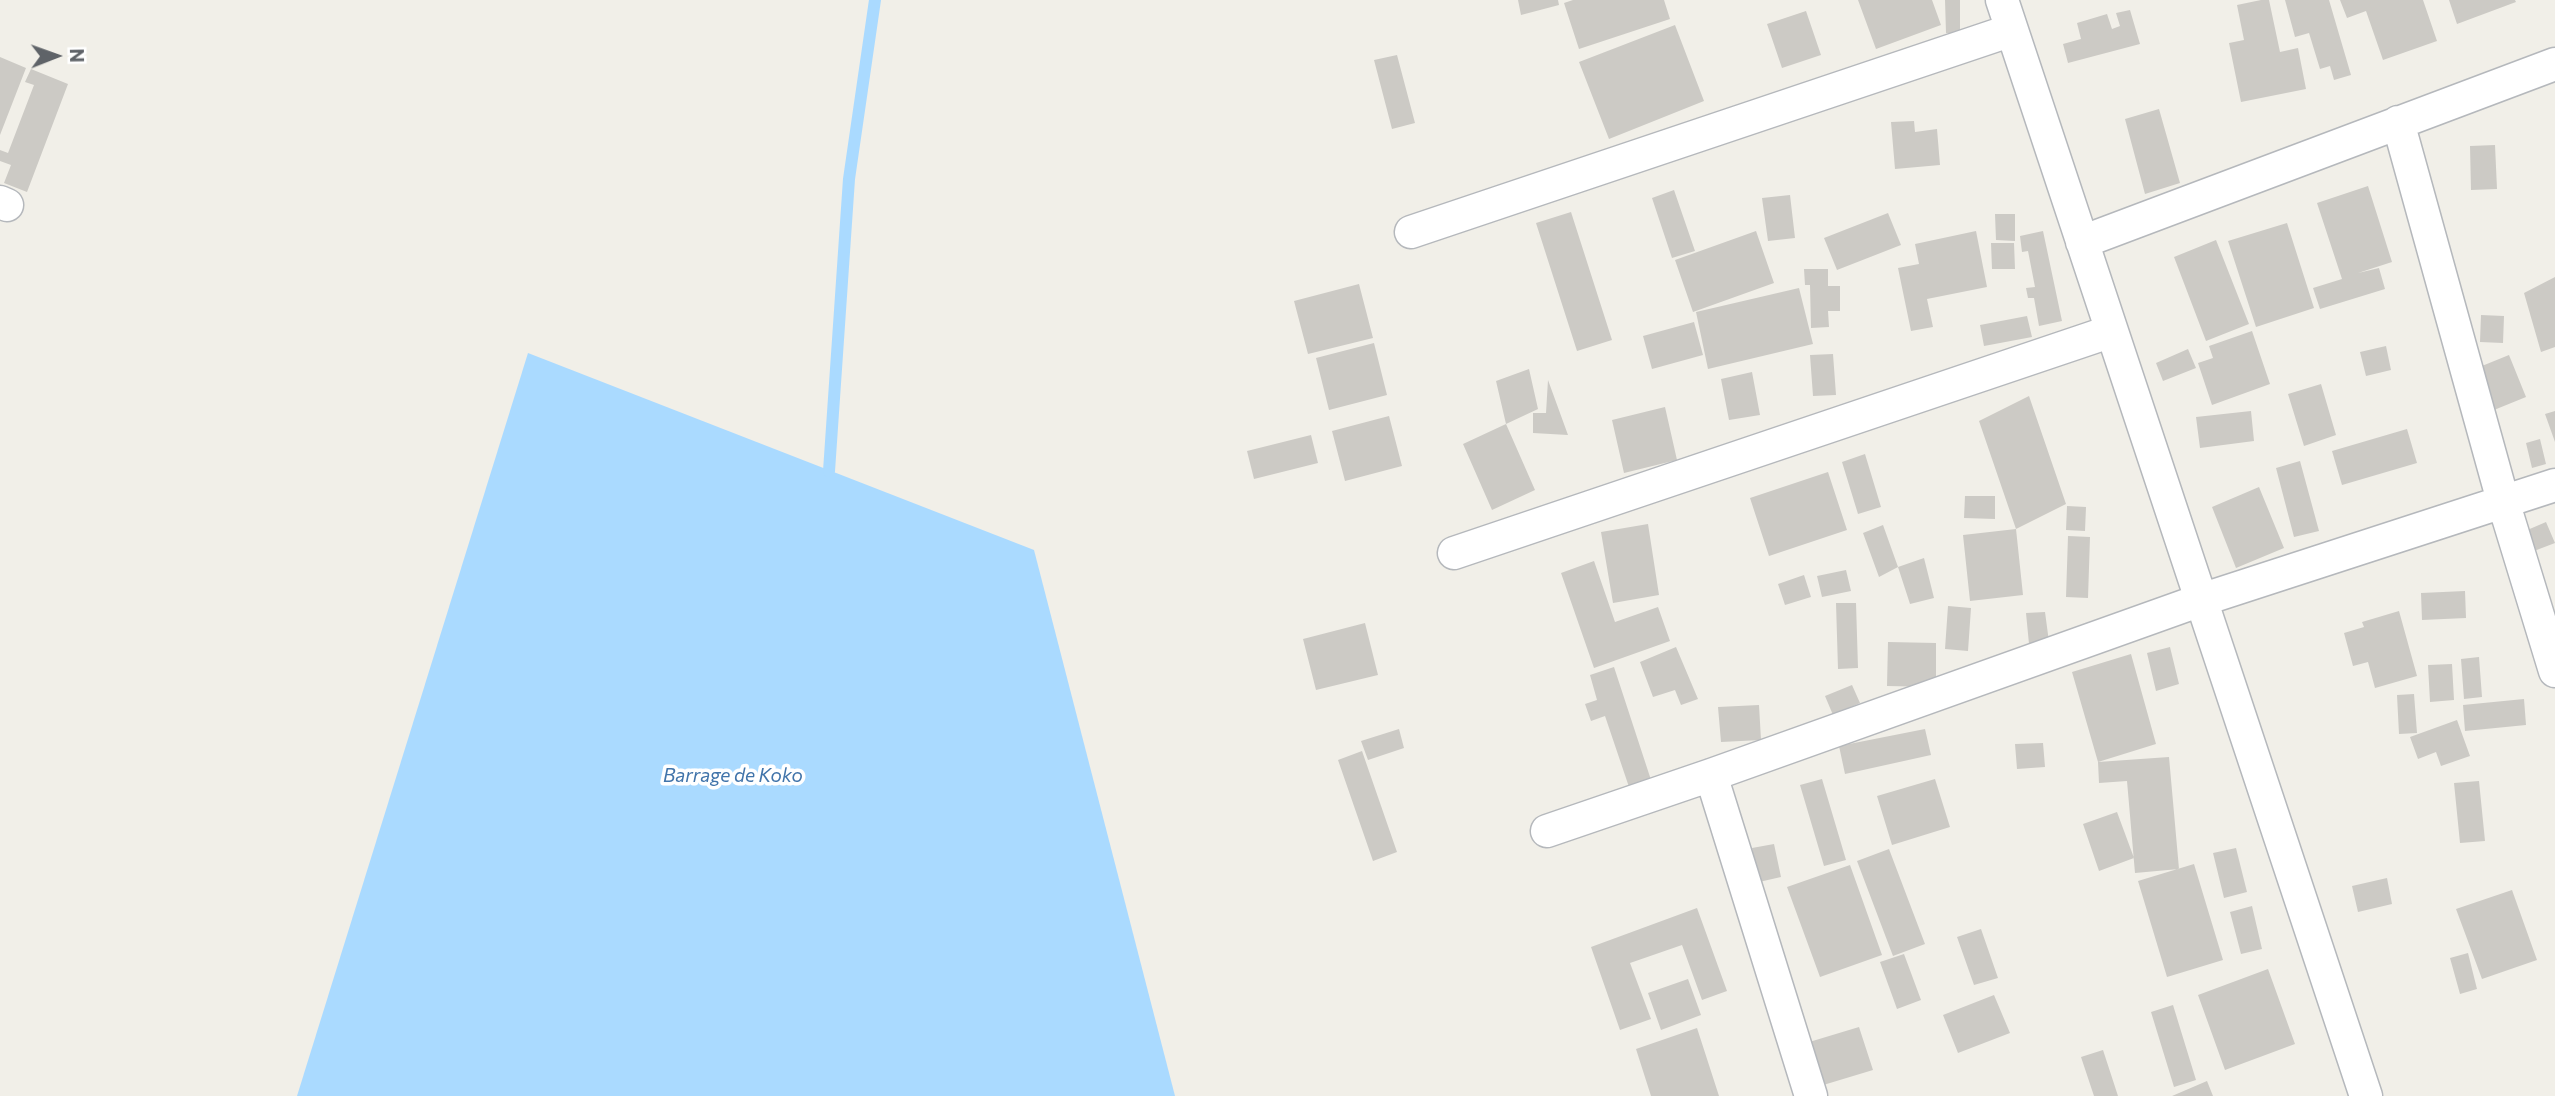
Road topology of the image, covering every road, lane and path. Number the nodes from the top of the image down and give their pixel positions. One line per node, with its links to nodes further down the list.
1 (2002, 0): 2 (street)
2 (2012, 30): 5 (street); 6 (street)
3 (2555, 64): 4 (street)
4 (2398, 122): 6 (street); 9 (street)
5 (1411, 232)
6 (2082, 242): 7 (street)
7 (2112, 331): 10 (street); 11 (street)
8 (2555, 485): 9 (street)
9 (2503, 501): 11 (street); 12 (street)
10 (1454, 553)
11 (2201, 600): 13 (street); 16 (street)
12 (2555, 671)
13 (1711, 775): 14 (street); 15 (street)
14 (1547, 831)
15 (1811, 1096)
16 (2366, 1096)

